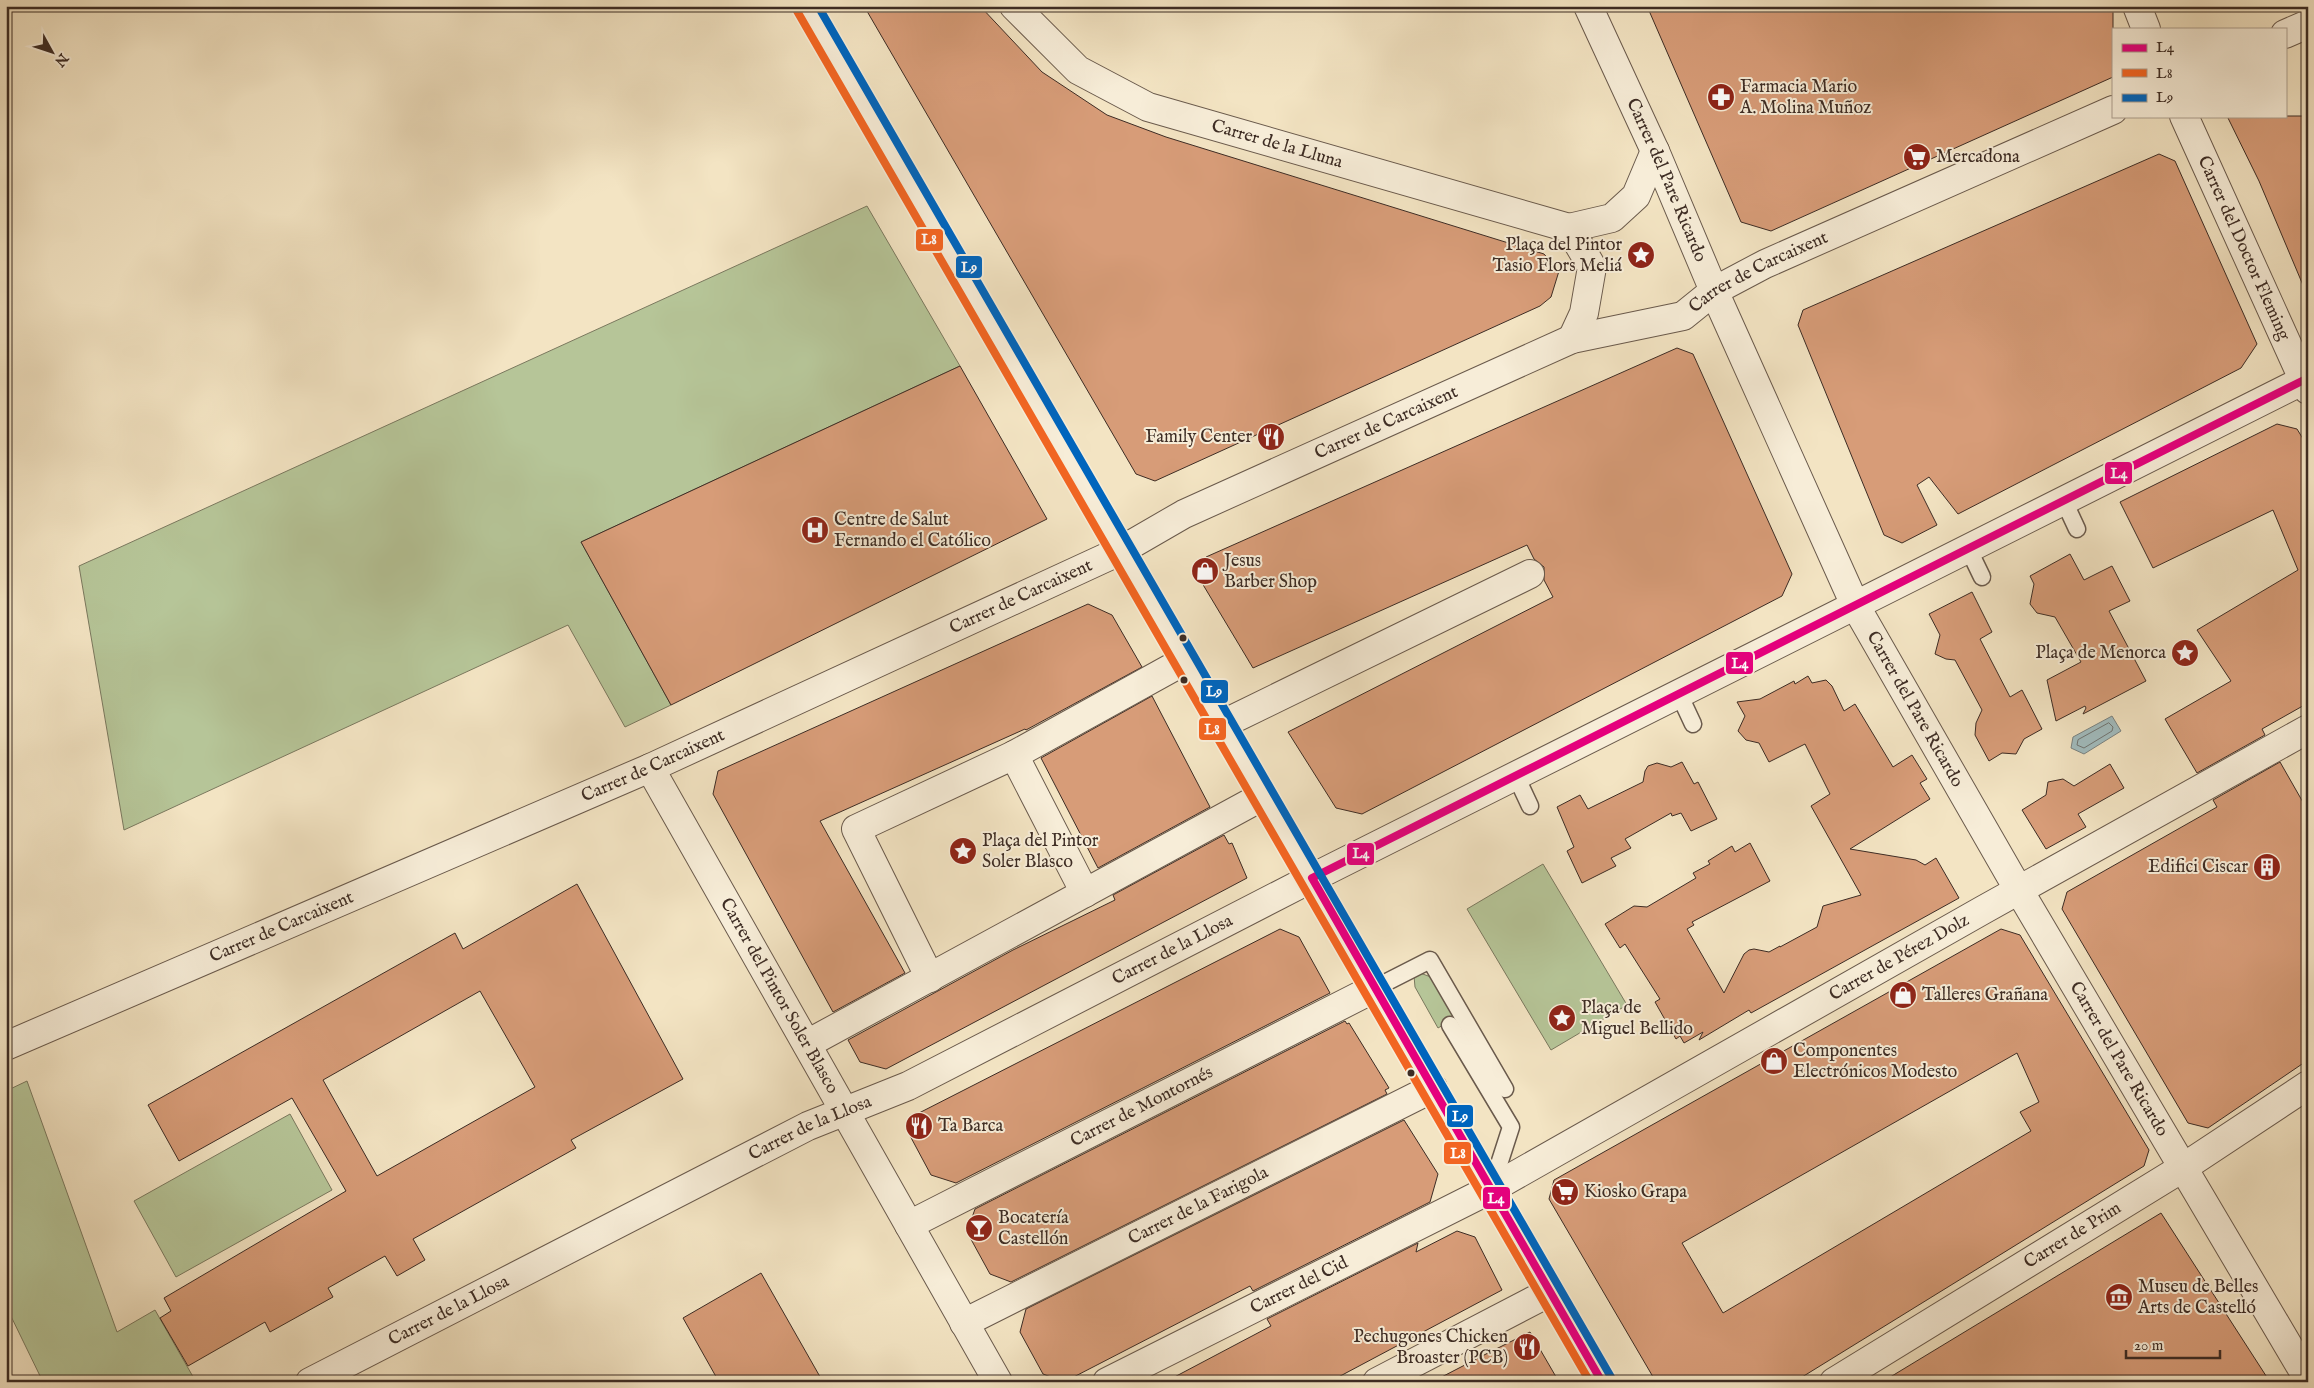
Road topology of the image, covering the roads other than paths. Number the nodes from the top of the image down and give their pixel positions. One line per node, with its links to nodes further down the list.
1 (806, 6): 18 (street)
2 (1014, 6): 11 (street, Carrer de la Lluna)
3 (1588, 6): 10 (street, Carrer del Pare Ricardo)
4 (2136, 6): 6 (street)
5 (2308, 24): 7 (street)
6 (2146, 28)
7 (2286, 34)
8 (2112, 110): 12 (street, Carrer de Carcaixent)
9 (2185, 118): 14 (street, Carrer del Doctor Fleming)
10 (1655, 151): 11 (street, Carrer de la Lluna); 12 (street, Carrer del Pare Ricardo)
11 (1569, 228): 13 (street)
12 (1714, 291): 13 (street, Carrer de Carcaixent); 21 (street, Carrer del Pare Ricardo)
13 (1572, 340): 18 (street, Carrer de Carcaixent)
14 (2306, 383): 15 (street, Carrer de la Llosa)
15 (2064, 500): 16 (lane); 17 (street, Carrer de la Llosa)
16 (2077, 529)
17 (1968, 548): 20 (lane); 21 (street, Carrer de la Llosa)
18 (1120, 552): 22 (street); 28 (street, Carrer de Carcaixent)
19 (1530, 574): 25 (street)
20 (1982, 577)
21 (1855, 605): 23 (street, Carrer de la Llosa); 33 (street, Carrer del Pare Ricardo)
22 (1184, 661): 25 (street); 27 (street)
23 (1679, 694): 24 (lane); 29 (street, Carrer de la Llosa)
24 (1693, 724)
25 (1221, 725): 30 (street)
26 (2308, 729): 33 (street, Carrer de Pérez Dolz)
27 (1014, 755): 34 (street); 35 (street)
28 (650, 768): 38 (street, Carrer del Pintor Soler Blasco); 39 (street, Carrer de Carcaixent)
29 (1516, 776): 31 (lane); 32 (street, Carrer de la Llosa)
30 (1263, 796): 32 (street); 34 (street)
31 (1530, 806)
32 (1312, 878): 36 (street); 43 (street, Carrer de la Llosa)
33 (2019, 890): 44 (street, Carrer del Pare Ricardo); 45 (street, Carrer de Pérez Dolz)
34 (1085, 893): 35 (street)
35 (930, 978): 38 (street)
36 (1375, 988): 41 (street); 42 (lane); 46 (street, Carrer de Montornés)
37 (1450, 1025): 45 (lane)
38 (807, 1044): 43 (street, Carrer del Pintor Soler Blasco)
39 (6, 1046)
40 (2308, 1085): 44 (street, Carrer de Prim)
41 (1433, 1088): 45 (street); 48 (street, Carrer de la Farigola)
42 (1506, 1089)
43 (846, 1113): 46 (street, Carrer del Pintor Soler Blasco); 51 (street, Carrer de la Llosa)
44 (2184, 1167): 50 (street, Carrer del Pare Ricardo); 56 (street, Carrer de Prim)
45 (1491, 1189): 47 (street); 53 (street, Carrer del Cid)
46 (909, 1225): 48 (street, Carrer del Pintor Soler Blasco)
47 (1550, 1292): 49 (street); 55 (street)
48 (964, 1323): 52 (street, Carrer del Pintor Soler Blasco)
49 (1415, 1373): 54 (street)
50 (2308, 1379)
51 (310, 1382)
52 (998, 1382)
53 (1107, 1382)
54 (1377, 1382)
55 (1602, 1382)
56 (1834, 1382)

